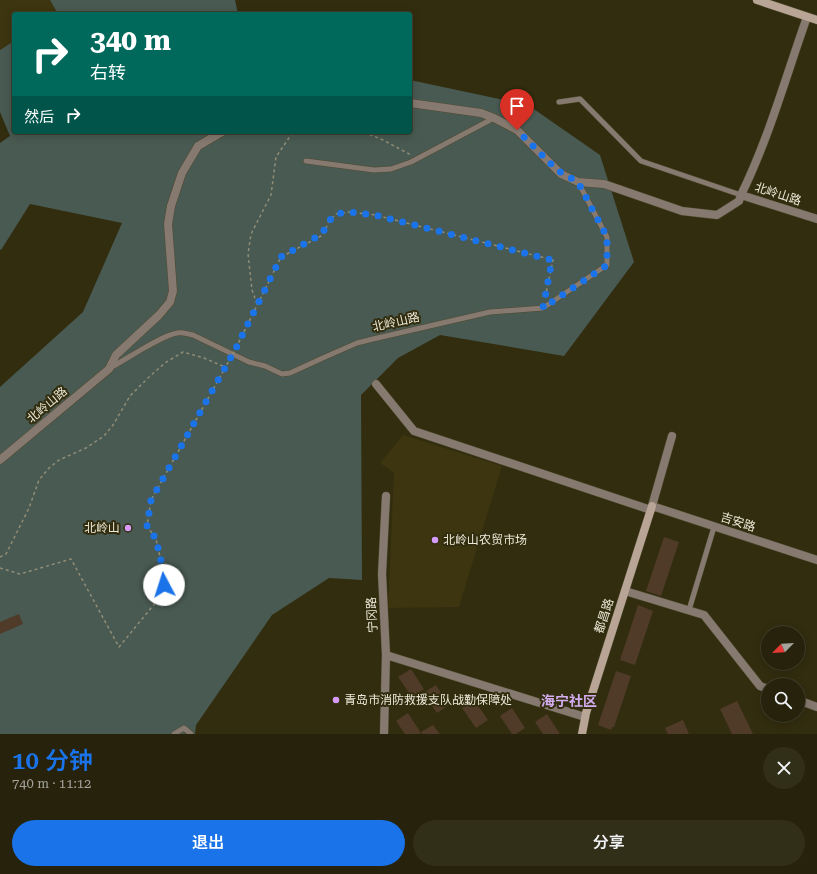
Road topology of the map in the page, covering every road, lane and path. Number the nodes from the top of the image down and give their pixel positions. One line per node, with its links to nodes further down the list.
1 (758, 0): 2 (street)
2 (808, 17): 3 (street); 13 (street)
3 (817, 20)
4 (560, 102): 13 (lane)
5 (412, 103): 6 (street, 北岭山路)
6 (494, 118): 10 (lane); 12 (street, 北岭山路)
7 (219, 134): 18 (street, 北岭山路)
8 (292, 134): 15 (path)
9 (369, 134): 10 (path)
10 (417, 159): 11 (lane)
11 (306, 161)
12 (578, 182): 13 (street, 北岭山路); 16 (lane, 北岭山路)
13 (742, 195): 14 (street, 北岭山路)
14 (817, 219)
15 (257, 304): 16 (path); 17 (path, bridge)
16 (543, 308): 18 (lane, 北岭山路)
17 (226, 367): 25 (path); 27 (path, bridge)
18 (109, 369): 21 (street, 北岭山路)
19 (376, 384): 23 (street, 吉安路)
20 (672, 436): 23 (street)
21 (0, 460)
22 (386, 496): 30 (street, 宁冈路)
23 (652, 508): 24 (street, 吉安路); 28 (street, 都昌路)
24 (714, 527): 26 (street, 吉安路); 29 (lane)
25 (0, 557)
26 (817, 560)
27 (0, 568)
28 (625, 591): 29 (street); 34 (street, 都昌路)
29 (689, 610): 31 (street)
30 (386, 655): 34 (street); 37 (street, 宁冈路)
31 (761, 686)
32 (805, 703): 33 (street)
33 (817, 707)
34 (585, 716): 38 (street, 都昌路)
35 (174, 734): 36 (lane)
36 (191, 734)
37 (384, 734)
38 (582, 734)

